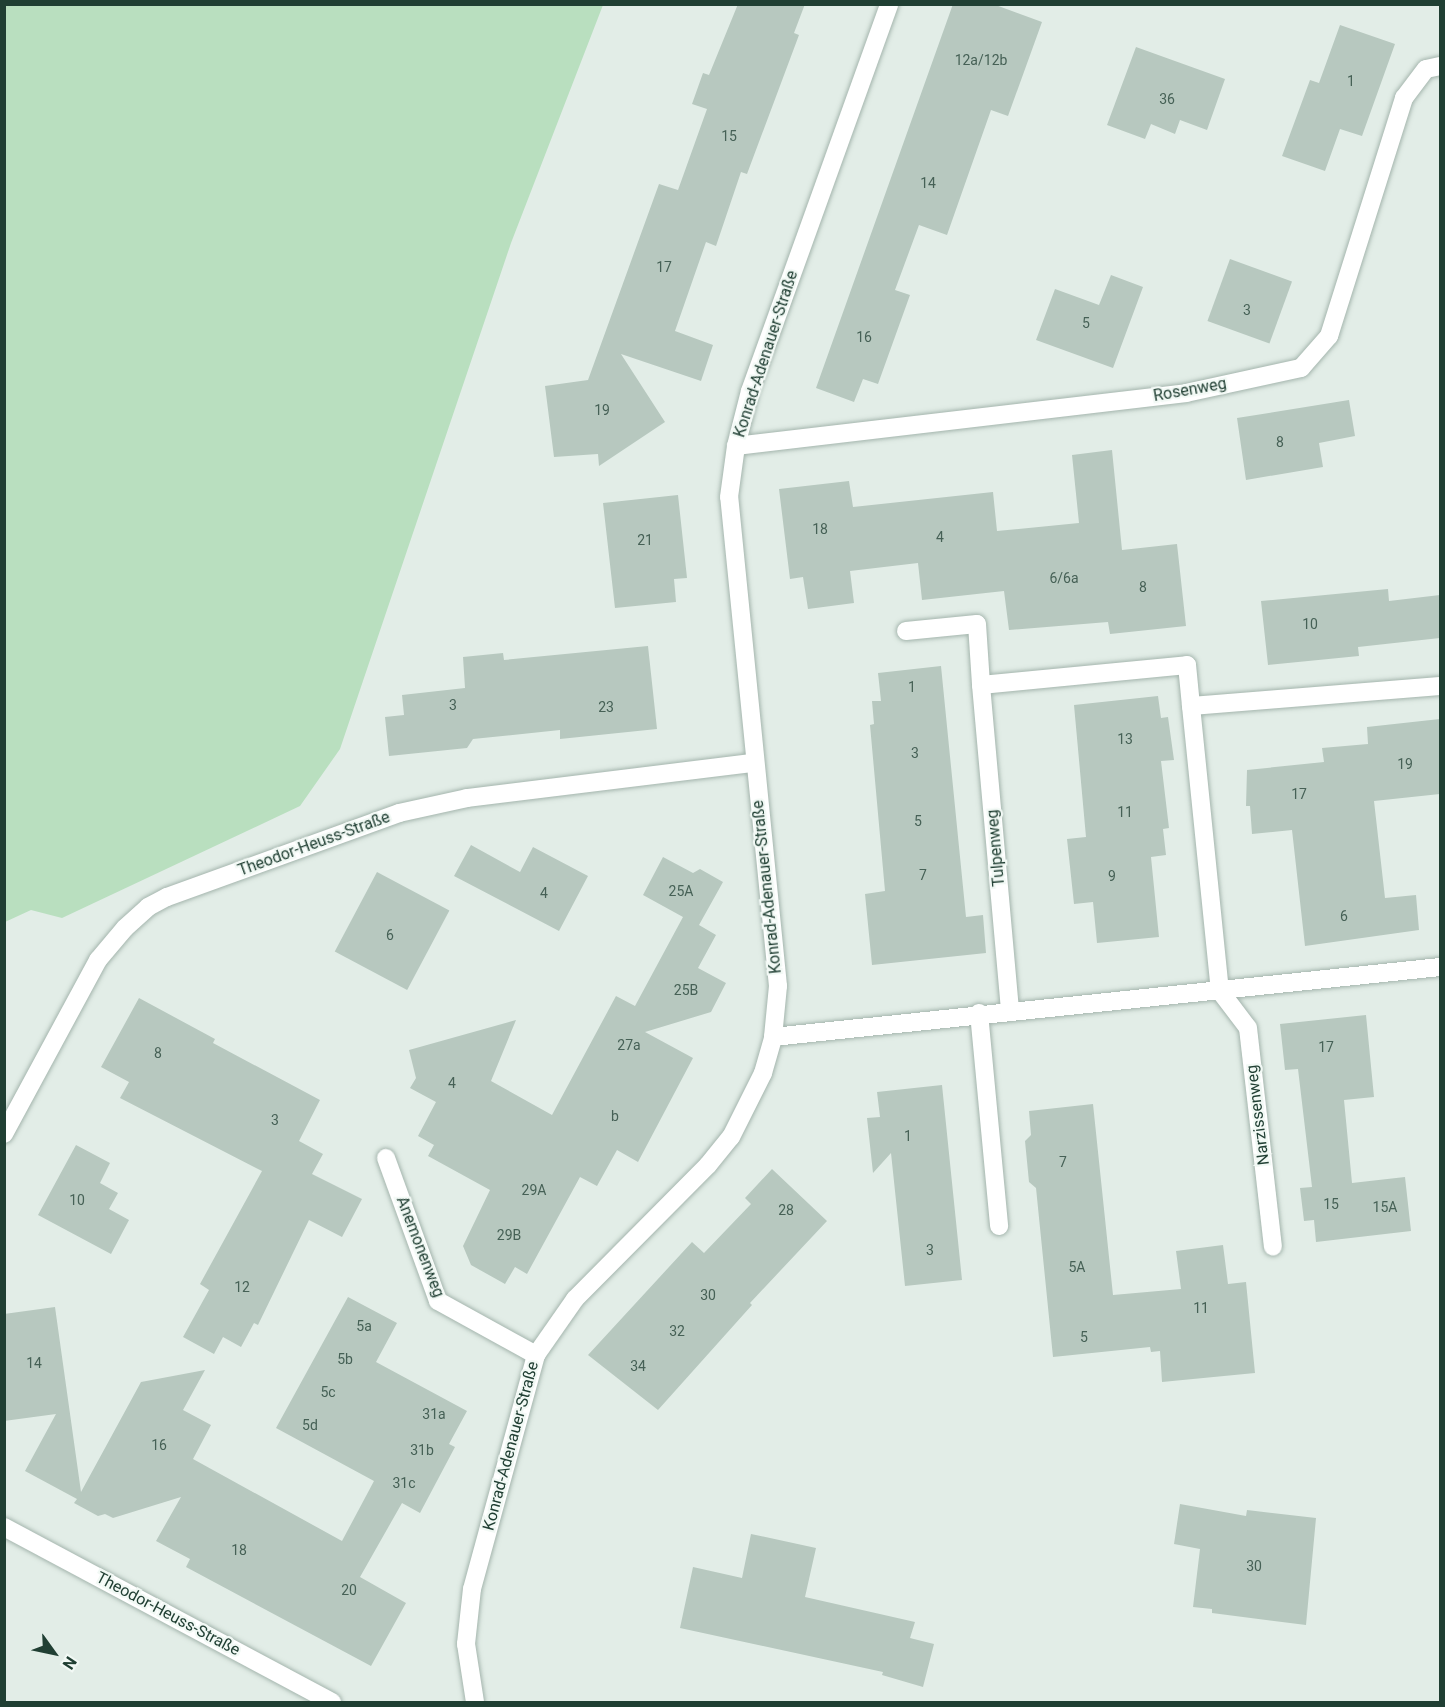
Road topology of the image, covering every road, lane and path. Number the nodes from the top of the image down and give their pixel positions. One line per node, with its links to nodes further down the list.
1 (889, 4): 3 (street, Konrad-Adenauer-Straße)
2 (1440, 66): 3 (street, Rosenweg)
3 (736, 446): 8 (street, Konrad-Adenauer-Straße)
4 (906, 631): 5 (street, Tulpenweg)
5 (981, 686): 7 (street); 11 (street, Tulpenweg)
6 (1440, 686): 7 (street)
7 (1191, 706): 10 (street)
8 (753, 763): 13 (street, Konrad-Adenauer-Straße); 14 (street, Theodor-Heuss-Straße)
9 (1440, 967): 10 (street)
10 (1220, 991): 11 (street); 17 (street, Narzissenweg)
11 (1010, 1010): 12 (street)
12 (979, 1013): 13 (street); 16 (street)
13 (773, 1037): 18 (street, Konrad-Adenauer-Straße)
14 (4, 1134)
15 (386, 1158): 18 (street, Anemonenweg)
16 (999, 1226)
17 (1273, 1247)
18 (536, 1355): 21 (street, Konrad-Adenauer-Straße)
19 (4, 1527): 20 (street, Theodor-Heuss-Straße)
20 (332, 1702)
21 (470, 1702)

